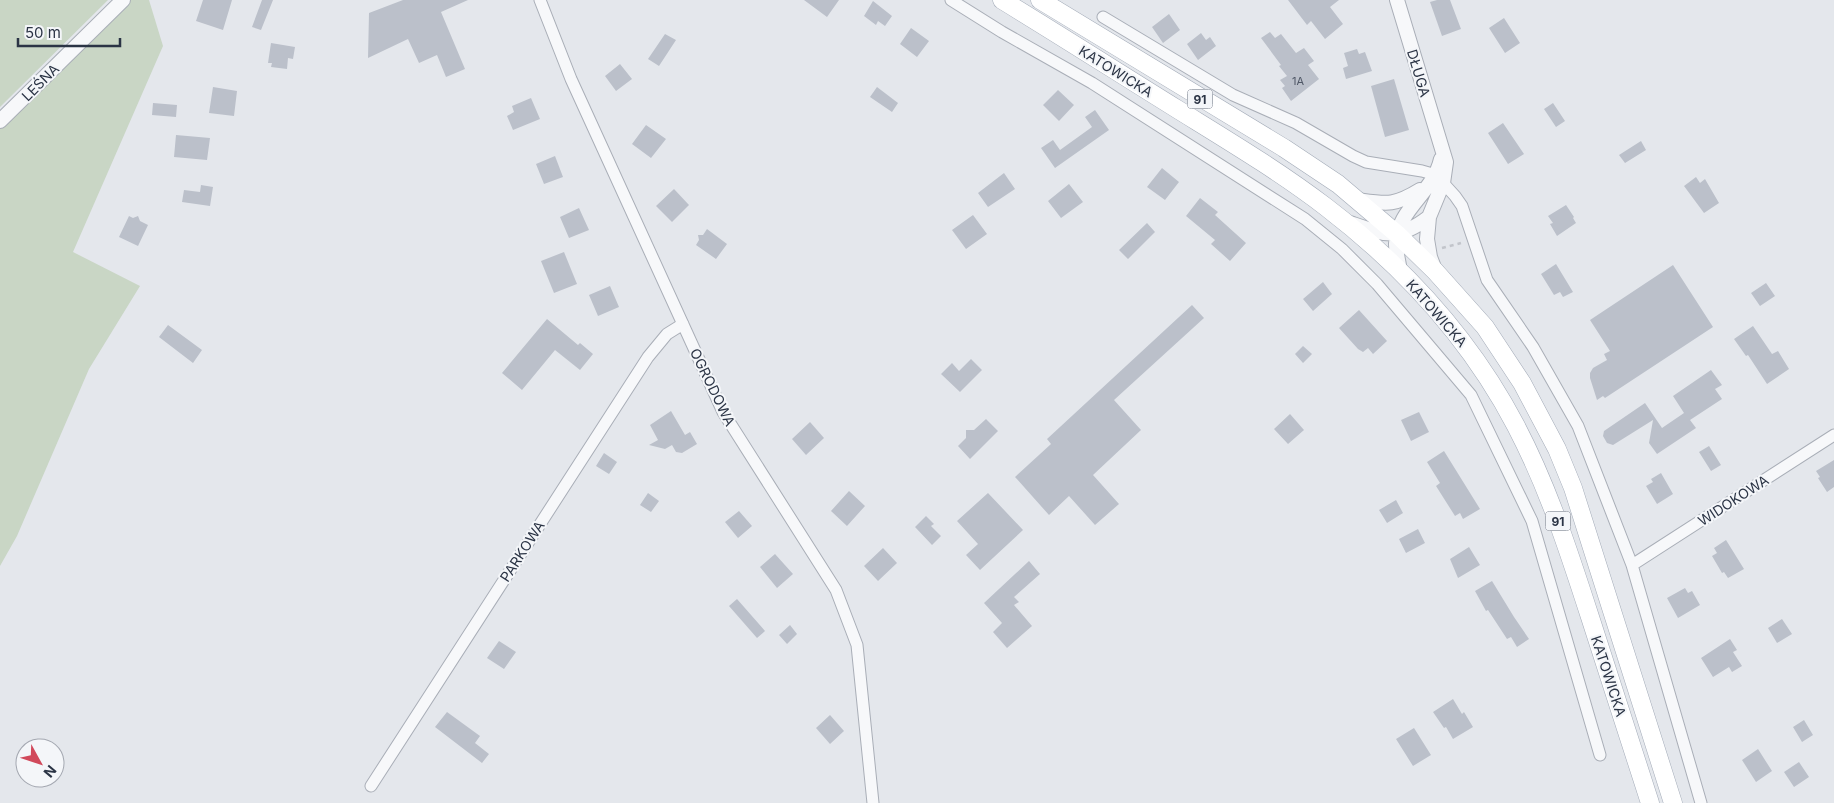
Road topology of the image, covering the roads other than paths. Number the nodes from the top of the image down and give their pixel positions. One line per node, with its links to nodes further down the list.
1 (123, 0): 8 (street, LEŚNA)
2 (540, 0): 16 (street, OGRODOWA)
3 (951, 0): 19 (street)
4 (1002, 0): 12 (main road, KATOWICKA / 91)
5 (1040, 0): 10 (main road, KATOWICKA / 91)
6 (1397, 0): 9 (street, DŁUGA)
7 (1103, 17): 9 (street)
8 (0, 121)
9 (1435, 182): 10 (street); 11 (street, DŁUGA); 13 (street); 18 (street)
10 (1358, 200): 13 (main road, KATOWICKA / 91)
11 (1429, 217): 13 (street); 14 (street, DŁUGA)
12 (1345, 221): 13 (street); 15 (main road, KATOWICKA / 91)
13 (1397, 234): 14 (main road, KATOWICKA / 91); 15 (street)
14 (1436, 271): 23 (main road, KATOWICKA / 91)
15 (1400, 272): 22 (main road, KATOWICKA / 91)
16 (682, 324): 20 (street, PARKOWA); 21 (street, OGRODOWA)
17 (1834, 435): 18 (street, WIDOKOWA)
18 (1632, 565): 24 (street)
19 (1600, 755)
20 (371, 786)
21 (873, 803)
22 (1650, 803)
23 (1673, 803)
24 (1701, 803)

